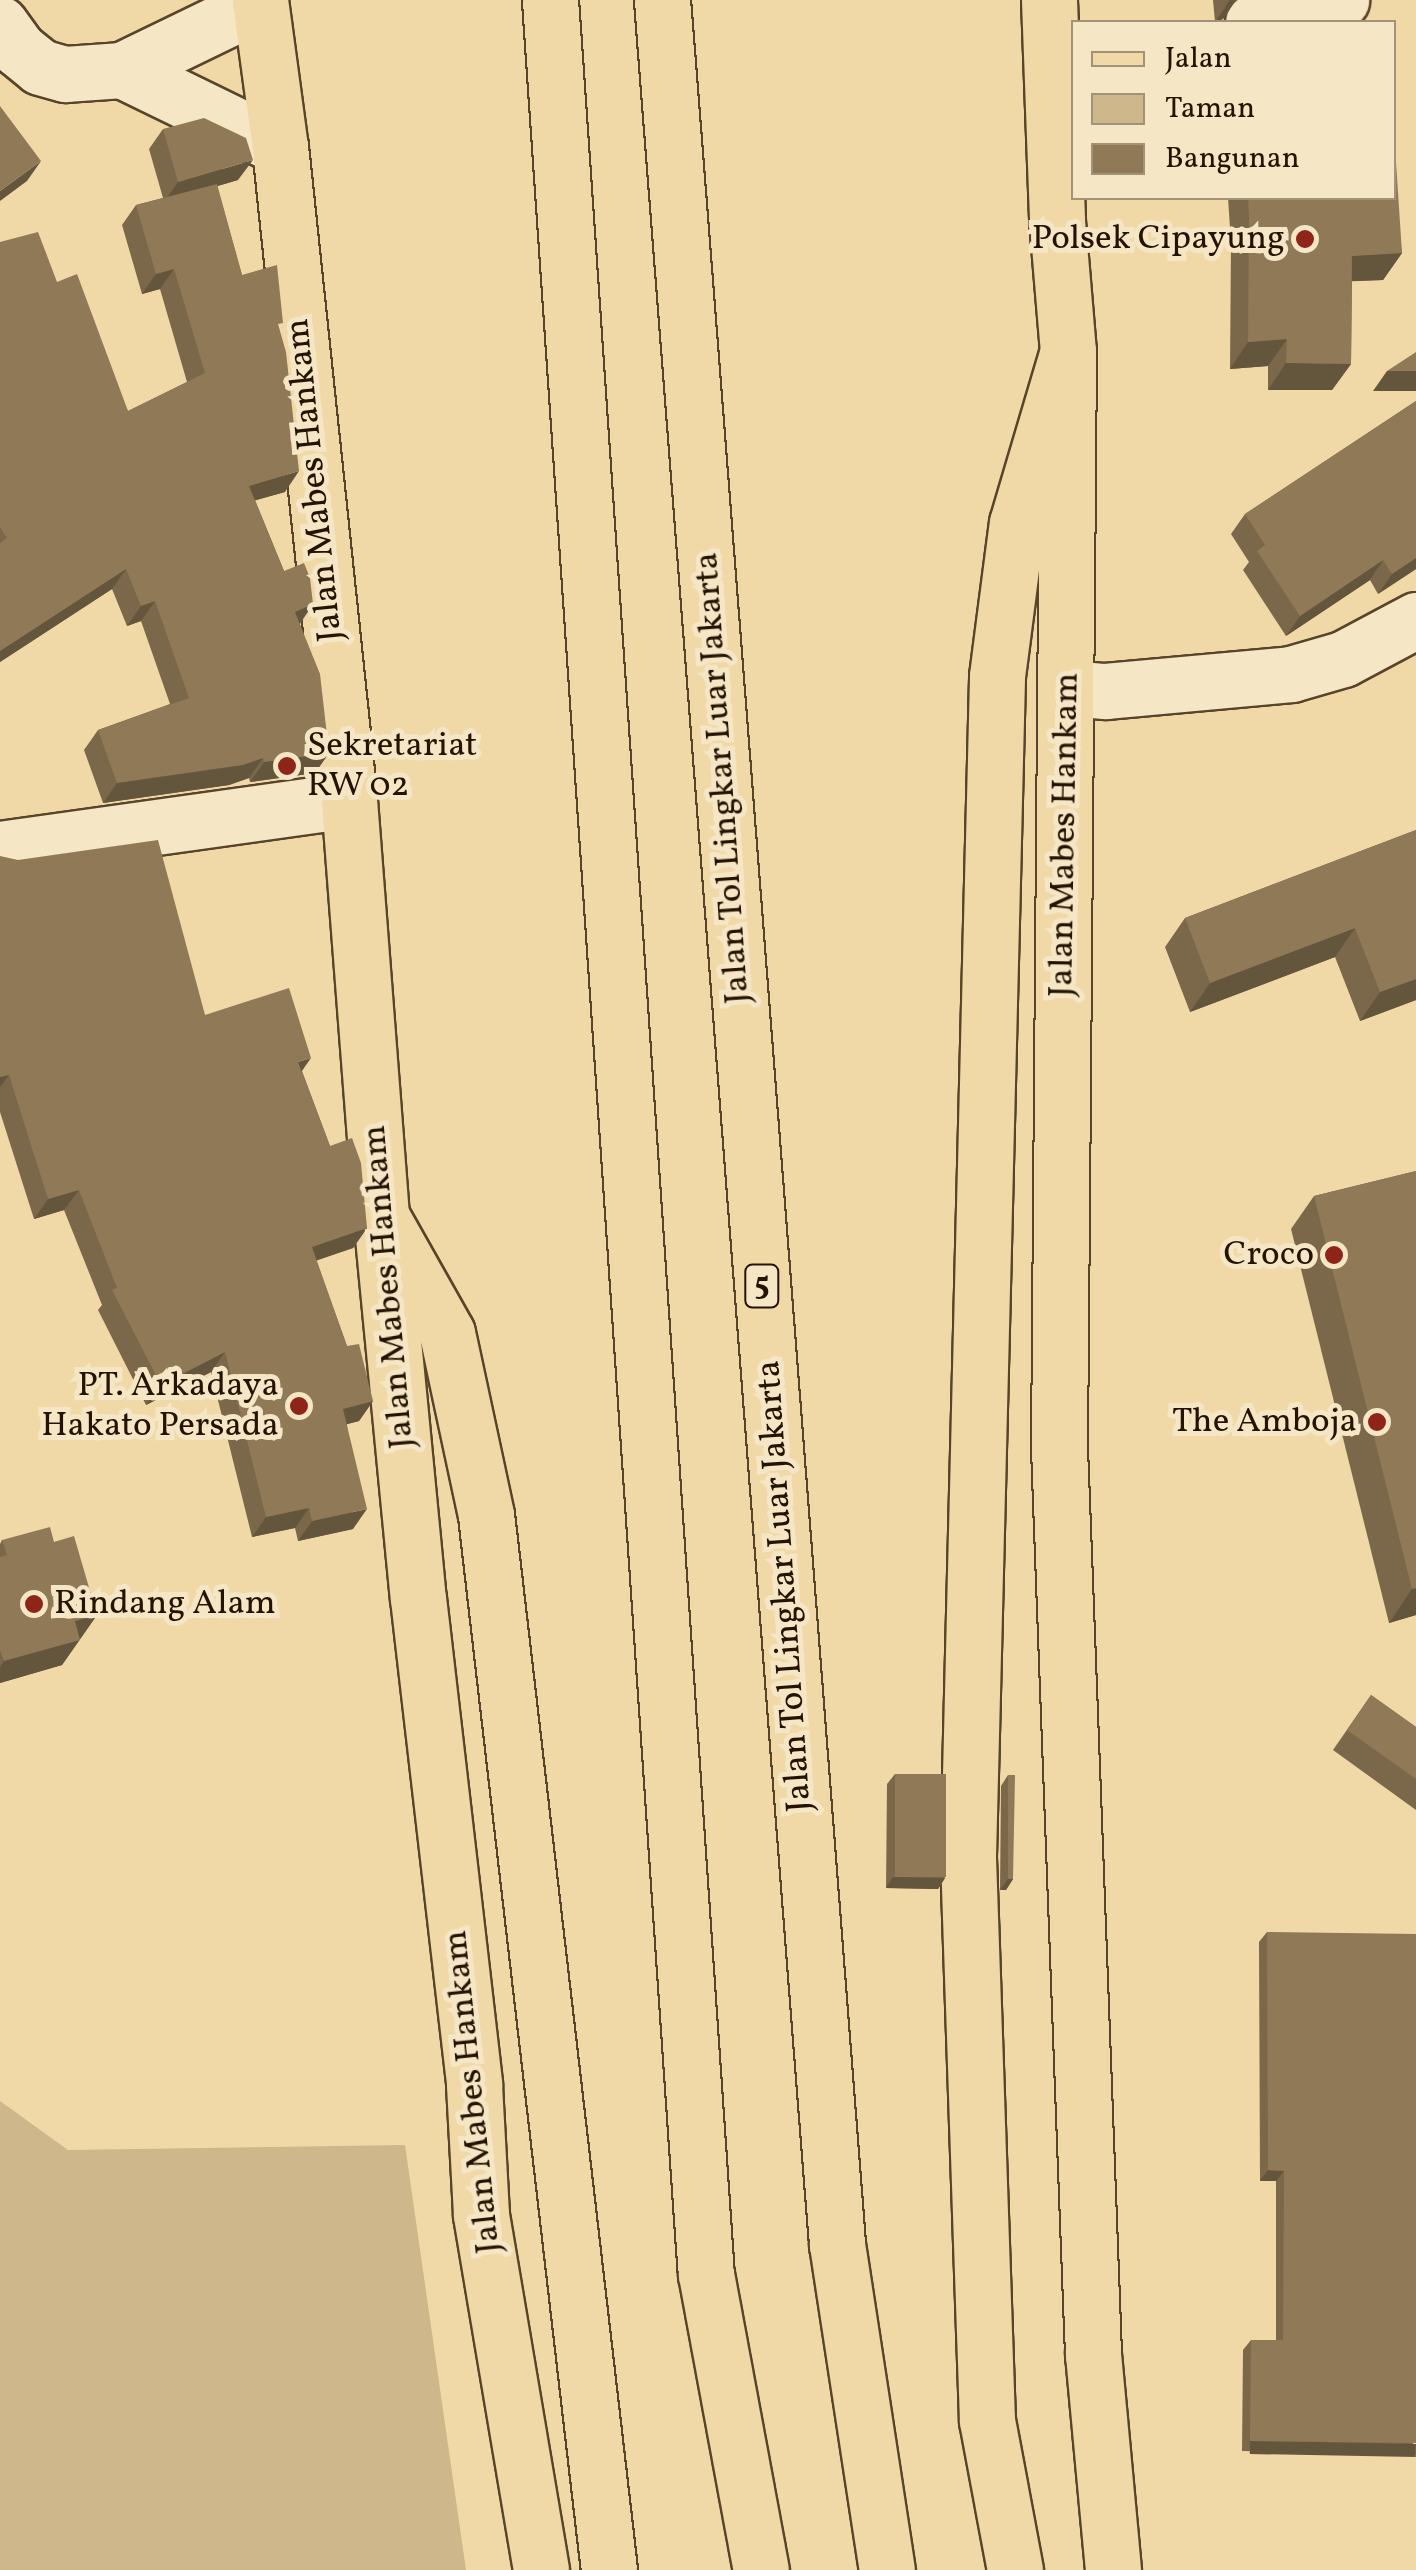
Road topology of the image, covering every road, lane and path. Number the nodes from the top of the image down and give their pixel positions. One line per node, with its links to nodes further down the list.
1 (550, 0): 18 (main road)
2 (662, 0): 19 (main road, Jalan Tol Lingkar Luar Jakarta / 5)
3 (1341, 0): 5 (street)
4 (260, 2): 8 (street); 9 (main road, Jalan Mabes Hankam)
5 (1261, 20)
6 (0, 24): 8 (street)
7 (1058, 32): 10 (main road, Jalan Mabes Hankam)
8 (122, 70): 9 (street)
9 (280, 148): 13 (main road, Jalan Mabes Hankam)
10 (1068, 351): 12 (main road, Jalan Mabes Hankam); 20 (main road)
11 (1416, 620): 12 (street)
12 (1068, 688): 21 (main road, Jalan Mabes Hankam)
13 (349, 800): 14 (street); 15 (main road, Jalan Mabes Hankam)
14 (0, 849)
15 (381, 1216): 16 (main road, Jalan Mabes Hankam); 17 (main road)
16 (541, 2570)
17 (609, 2570)
18 (761, 2570)
19 (886, 2570)
20 (1016, 2570)
21 (1113, 2570)

